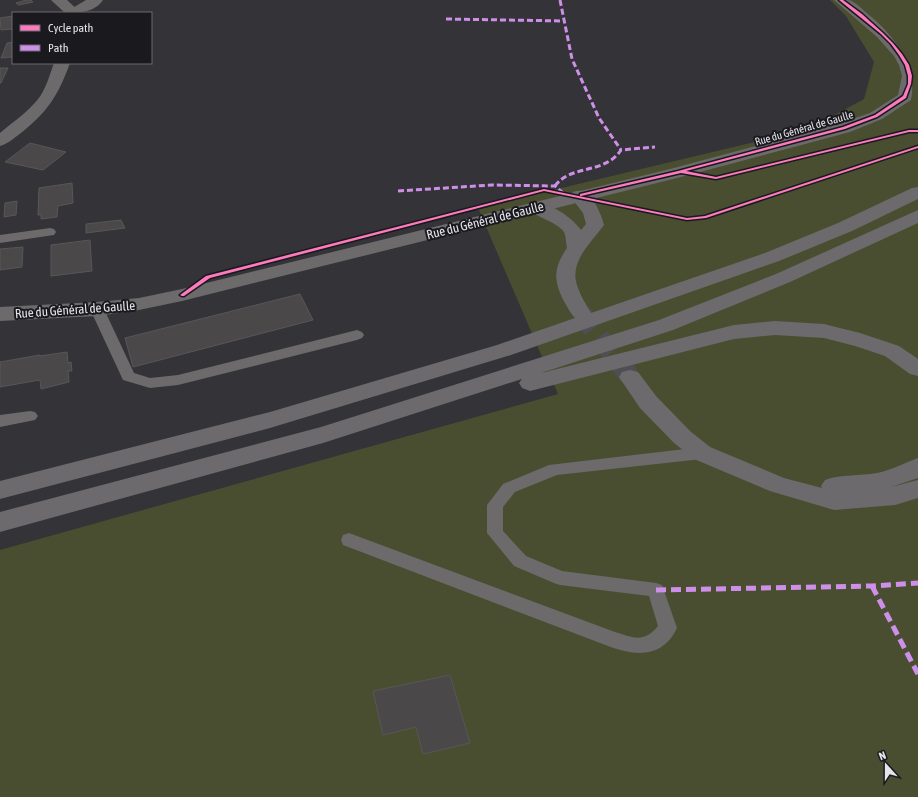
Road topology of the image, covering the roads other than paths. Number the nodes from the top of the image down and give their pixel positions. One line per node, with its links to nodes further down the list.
1 (58, 0): 4 (street)
2 (96, 0): 5 (street)
3 (840, 0): 9 (street, Rue du Général de Gaulle)
4 (73, 12)
5 (76, 12)
6 (62, 64): 7 (street)
7 (2, 136)
8 (918, 192): 28 (highway)
9 (579, 196): 10 (street, Rue du Général de Gaulle); 14 (highway)
10 (537, 207): 14 (highway); 15 (street, Rue du Général de Gaulle)
11 (918, 216): 23 (highway)
12 (50, 232): 13 (lane)
13 (0, 239)
14 (577, 248): 16 (highway)
15 (97, 309): 17 (street, Rue du Général de Gaulle); 18 (lane)
16 (581, 313)
17 (0, 314)
18 (357, 335)
19 (918, 368): 23 (highway)
20 (630, 377): 24 (highway)
21 (30, 416): 22 (lane)
22 (0, 421)
23 (323, 435): 29 (highway)
24 (702, 453): 26 (highway); 30 (lane)
25 (918, 467): 26 (highway)
26 (778, 485): 27 (highway)
27 (918, 489)
28 (0, 490)
29 (0, 522)
30 (349, 540)

